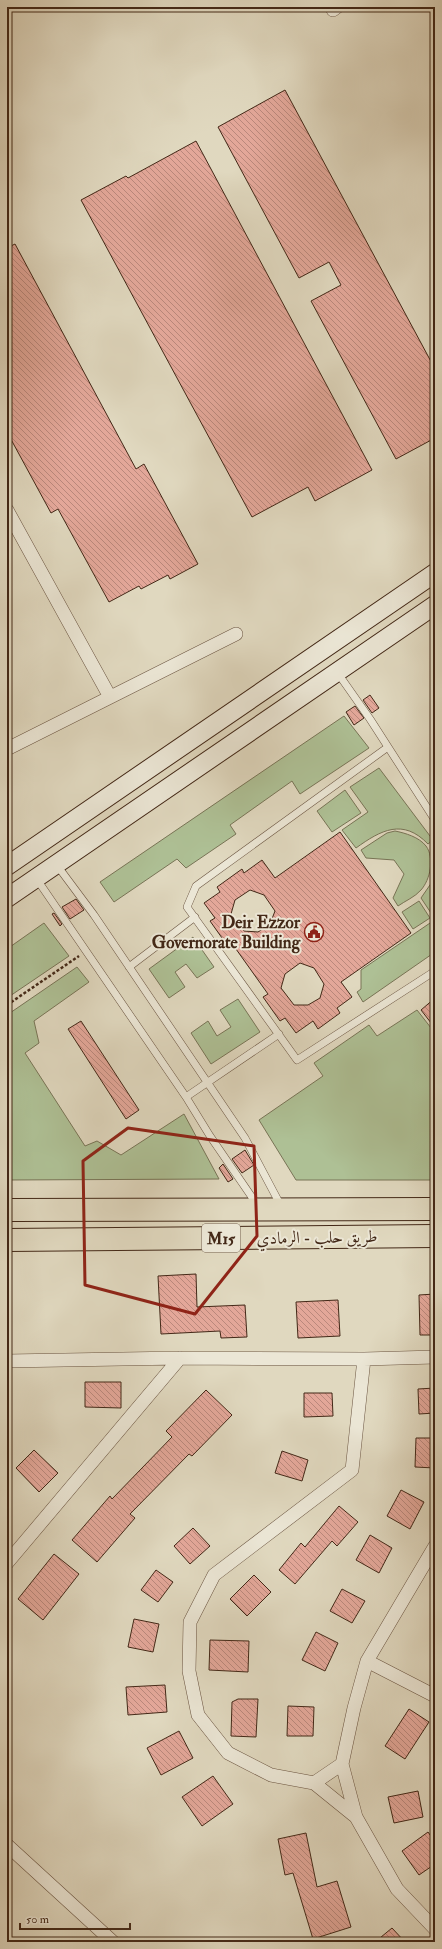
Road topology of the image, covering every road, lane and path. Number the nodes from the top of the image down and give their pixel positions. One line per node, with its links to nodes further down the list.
1 (7, 510): 6 (street)
2 (435, 573): 11 (main road)
3 (435, 605): 5 (main road)
4 (236, 634): 6 (street)
5 (336, 672): 7 (lane); 10 (main road)
6 (110, 697): 8 (street)
7 (388, 747): 9 (lane); 14 (lane)
8 (7, 749)
9 (435, 820)
10 (56, 864): 12 (main road); 16 (lane)
11 (7, 866)
12 (36, 878): 13 (main road); 15 (lane)
13 (7, 898)
14 (195, 917): 16 (lane); 19 (lane)
15 (86, 952): 18 (path); 21 (lane)
16 (129, 967): 20 (lane)
17 (435, 971): 19 (lane)
18 (7, 1005)
19 (279, 1034): 20 (lane)
20 (208, 1083): 21 (lane); 25 (lane)
21 (186, 1097): 24 (lane)
22 (435, 1209): 25 (highway, طريق حلب - الرمادي / M15)
23 (7, 1210): 24 (highway, طريق حلب - الرمادي / M15)
24 (260, 1210): 25 (highway, طريق حلب - الرمادي / M15)
25 (282, 1210)
26 (435, 1236): 27 (highway, طريق حلب - الرمادي / M15)
27 (7, 1240)
28 (180, 1358): 30 (street); 31 (street); 33 (street)
29 (435, 1358): 30 (street)
30 (364, 1359): 37 (street)
31 (7, 1361)
32 (435, 1546): 34 (street)
33 (7, 1563)
34 (367, 1661): 35 (street); 36 (street)
35 (435, 1696)
36 (342, 1764): 37 (street); 38 (street)
37 (314, 1784): 38 (street)
38 (356, 1817): 40 (street)
39 (7, 1845): 41 (street)
40 (435, 1929)
41 (113, 1942)

